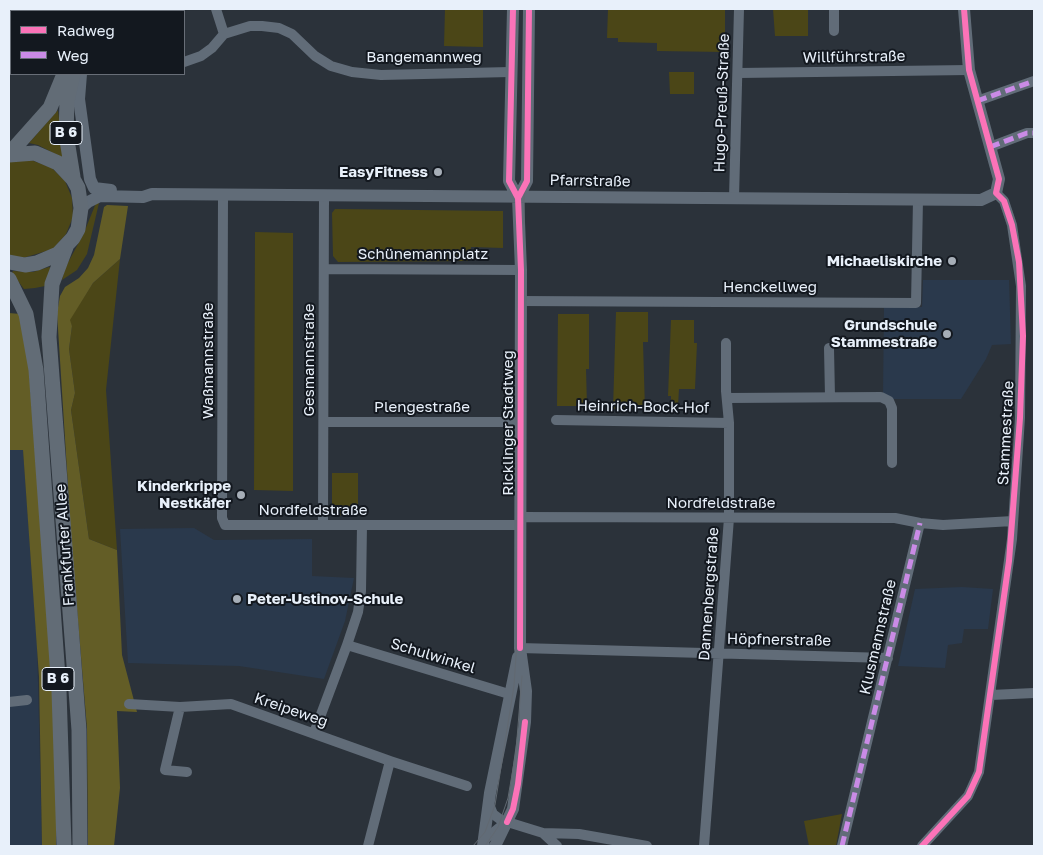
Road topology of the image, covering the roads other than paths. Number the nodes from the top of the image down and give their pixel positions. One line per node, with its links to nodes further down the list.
1 (216, 9): 8 (street)
2 (513, 9): 11 (street, Ricklinger Stadtweg)
3 (529, 9): 26 (street, Ricklinger Stadtweg)
4 (739, 9): 12 (street, Hugo-Preuß-Straße)
5 (834, 9): 7 (street)
6 (964, 9): 10 (street)
7 (834, 30)
8 (224, 34): 9 (street, Bangemannweg); 11 (street, Bangemannweg)
9 (185, 62)
10 (969, 70): 12 (street, Willführstraße); 17 (street)
11 (510, 72): 26 (street, Ricklinger Stadtweg)
12 (739, 73): 27 (street, Hugo-Preuß-Straße)
13 (64, 75): 20 (main road, B 6)
14 (80, 75): 21 (main road, B 6)
15 (80, 75): 23 (street, Pfarrstraße)
16 (1034, 81): 17 (street)
17 (976, 101): 19 (street)
18 (1034, 133): 19 (street)
19 (990, 147): 22 (street)
20 (9, 154): 21 (main road, B 6)
21 (73, 179): 29 (main road, B 6)
22 (996, 193): 28 (street, Pfarrstraße); 47 (street, Stammestraße)
23 (152, 194): 24 (street, Pfarrstraße); 29 (street, Pfarrstraße)
24 (223, 195): 25 (street, Pfarrstraße); 51 (street, Waßmannstraße)
25 (324, 196): 26 (street, Pfarrstraße); 32 (street, Gesmannstraße)
26 (518, 198): 27 (street, Pfarrstraße); 33 (street, Ricklinger Stadtweg)
27 (734, 198): 28 (street, Pfarrstraße)
28 (918, 200): 35 (street, Henckellweg)
29 (81, 208): 30 (main road, B 6)
30 (66, 247): 31 (main road, B 6); 72 (main road, Frankfurter Allee / B 6)
31 (9, 262)
32 (324, 269): 33 (street, Schünemannplatz); 41 (street, Gesmannstraße)
33 (521, 270): 35 (street, Ricklinger Stadtweg)
34 (9, 279): 71 (main road, Frankfurter Allee / B 6)
35 (520, 301): 42 (street, Ricklinger Stadtweg)
36 (726, 343): 38 (street, Dannenbergstraße)
37 (829, 348): 39 (street)
38 (728, 398): 39 (street); 43 (street, Dannenbergstraße)
39 (830, 398): 44 (street)
40 (556, 420): 43 (street, Heinrich-Bock-Hof)
41 (324, 422): 42 (street, Plengestraße); 49 (street, Gesmannstraße)
42 (521, 422): 46 (street, Ricklinger Stadtweg)
43 (729, 423): 45 (street, Dannenbergstraße)
44 (892, 463)
45 (730, 518): 46 (street, Nordfeldstraße); 48 (street, Nordfeldstraße); 54 (street, Dannenbergstraße)
46 (520, 521): 50 (street, Nordfeldstraße); 53 (street, Ricklinger Stadtweg)
47 (1012, 521): 48 (street); 58 (street, Stammestraße)
48 (920, 523): 55 (street, Klusmannstraße)
49 (323, 525): 50 (street, Nordfeldstraße); 51 (street, Nordfeldstraße)
50 (362, 525): 52 (street)
51 (225, 526)
52 (347, 645): 56 (street, Schulwinkel); 63 (street)
53 (520, 648): 54 (street, Höpfnerstraße); 56 (street, Ricklinger Stadtweg); 68 (street, Ricklinger Stadtweg)
54 (720, 654): 55 (street, Höpfnerstraße); 76 (street, Dannenbergstraße)
55 (888, 658): 77 (street, Klusmannstraße)
56 (509, 694): 67 (street, Ricklinger Stadtweg)
57 (1034, 694): 58 (street)
58 (991, 695): 78 (street, Stammestraße)
59 (28, 700): 60 (street)
60 (9, 702)
61 (129, 704): 62 (street, Kreipeweg)
62 (180, 707): 63 (street, Kreipeweg); 65 (street)
63 (314, 733): 64 (street, Kreipeweg)
64 (390, 761): 66 (street, Kreipeweg); 73 (street)
65 (188, 772)
66 (467, 786)
67 (489, 804): 68 (street); 70 (street, Ricklinger Stadtweg)
68 (507, 822): 69 (street); 70 (street, Ricklinger Stadtweg)
69 (543, 833): 74 (street); 75 (street)
70 (487, 844)
71 (64, 846)
72 (80, 846)
73 (368, 846)
74 (557, 846)
75 (647, 846)
76 (704, 846)
77 (842, 846)
78 (922, 846)

